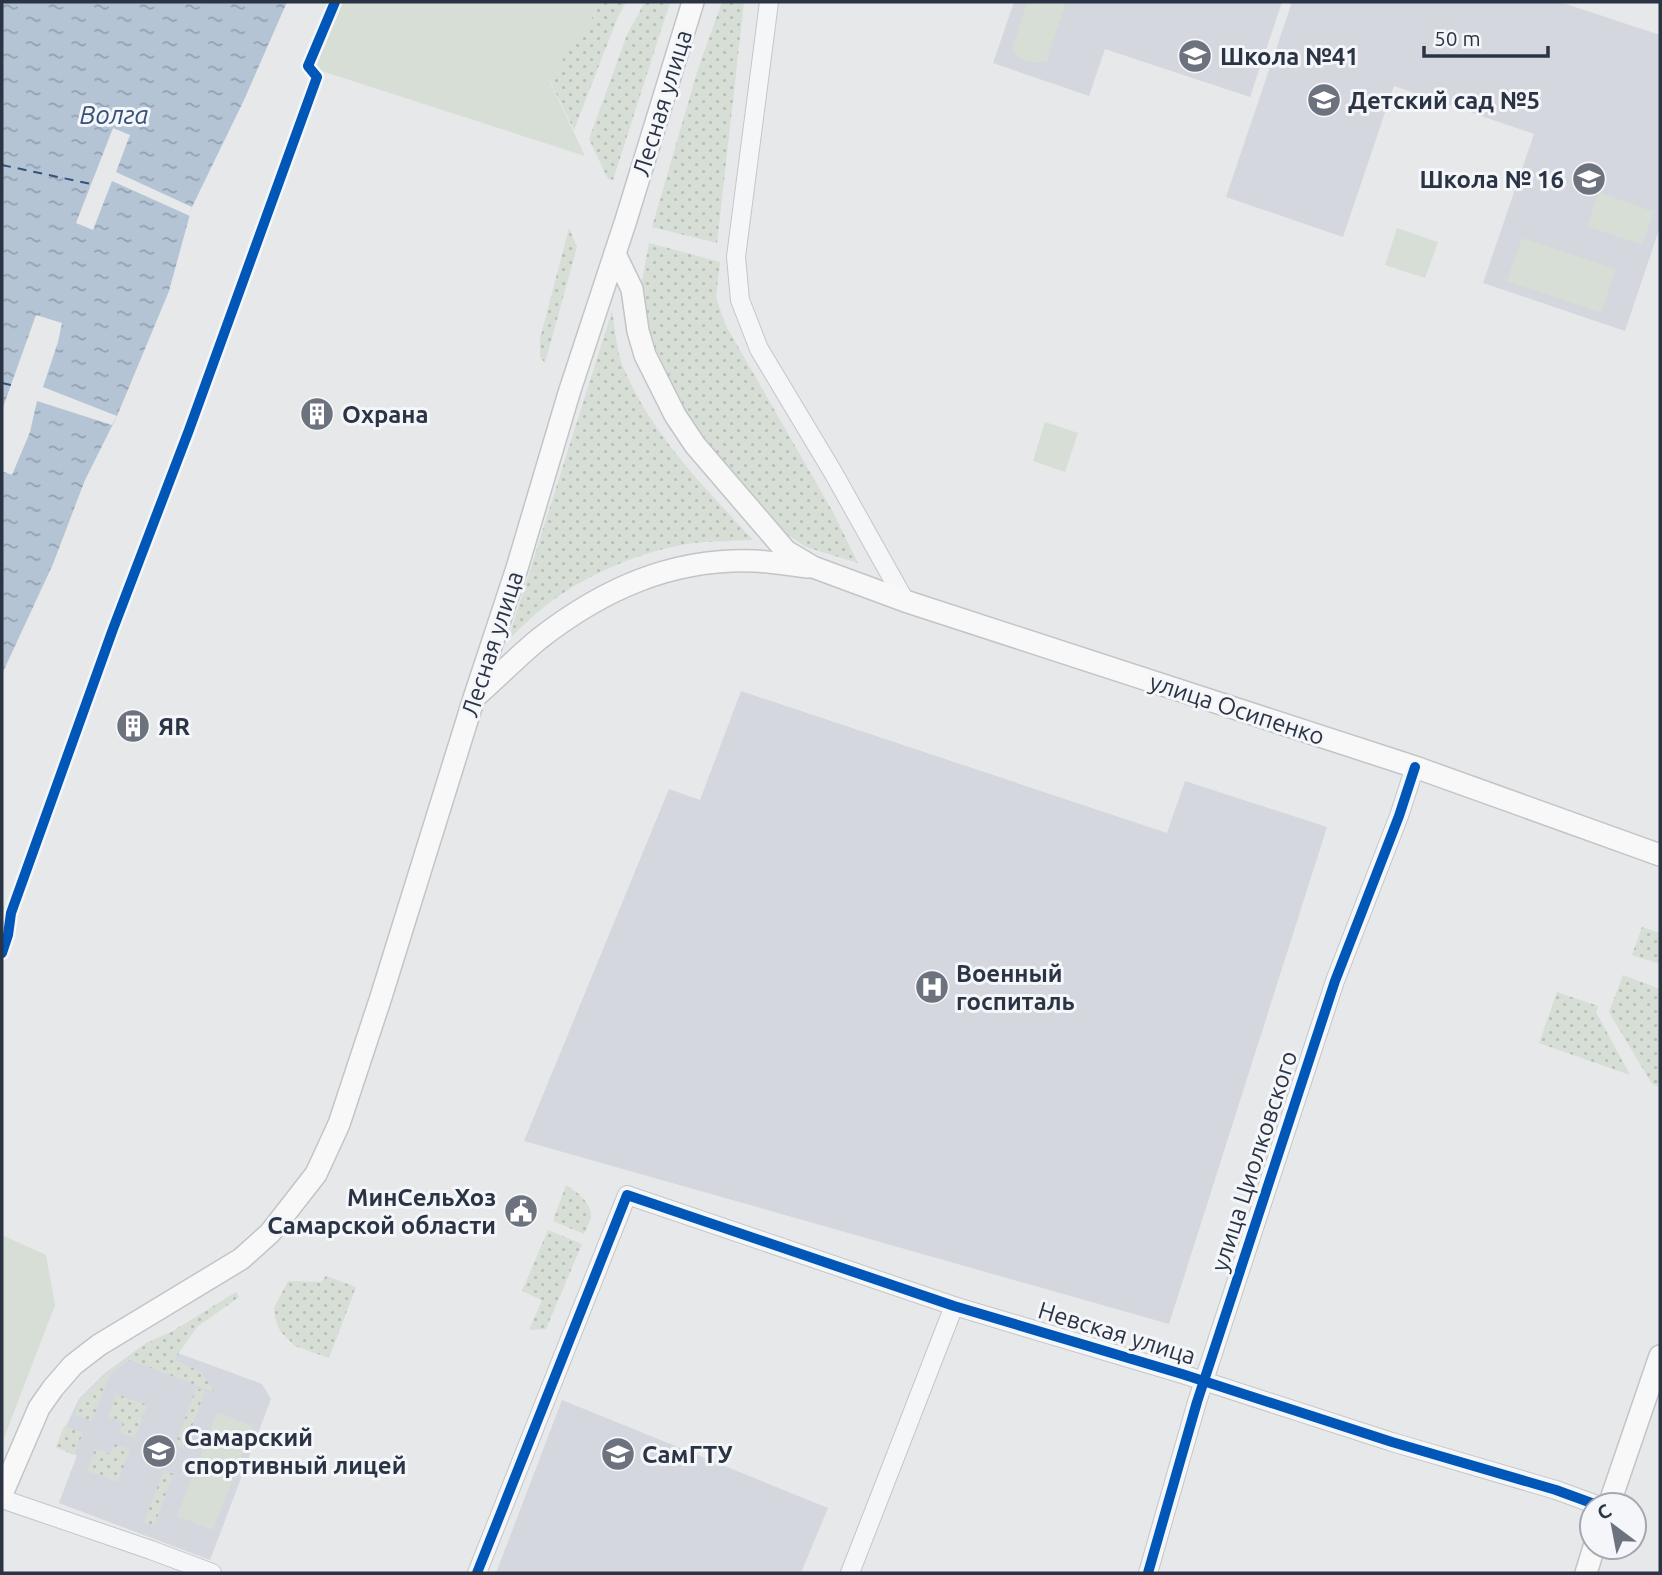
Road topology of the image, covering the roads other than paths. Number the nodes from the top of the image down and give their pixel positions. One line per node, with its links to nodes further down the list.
1 (693, 2): 3 (main road, Лесная улица)
2 (769, 2): 5 (street)
3 (615, 254): 4 (main road, улица Осипенко); 6 (main road, Лесная улица)
4 (813, 567): 5 (main road, улица Осипенко); 6 (main road, улица Осипенко)
5 (905, 601): 7 (main road, улица Осипенко)
6 (474, 698): 13 (main road, Лесная улица)
7 (1415, 767): 8 (main road, улица Осипенко); 11 (street, улица Циолковского)
8 (1660, 855)
9 (954, 1306): 11 (street, Невская улица); 16 (street, Невская улица); 17 (street)
10 (1660, 1356): 12 (main road)
11 (1204, 1381): 14 (street, Невская улица); 18 (street, улица Циолковского)
12 (1614, 1491)
13 (2, 1496): 15 (street)
14 (1578, 1498)
15 (212, 1573)
16 (477, 1573)
17 (850, 1573)
18 (1148, 1573)

